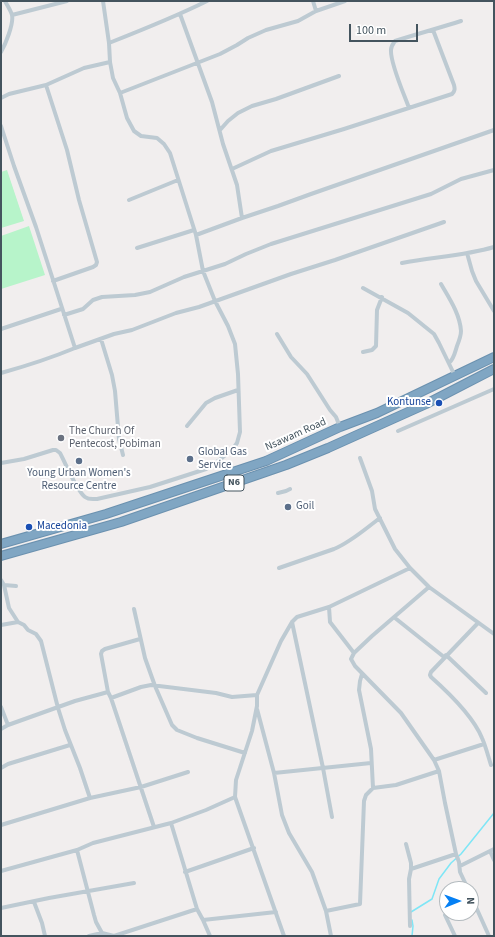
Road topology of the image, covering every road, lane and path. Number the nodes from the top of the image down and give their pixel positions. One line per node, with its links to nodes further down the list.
1 (5, 1): 9 (street)
2 (67, 1): 9 (street)
3 (104, 1): 12 (street)
4 (207, 1): 8 (street)
5 (314, 1): 7 (street)
6 (345, 1): 7 (street)
7 (316, 11): 15 (street)
8 (180, 14): 12 (street); 15 (street)
9 (12, 15): 13 (street)
10 (461, 22): 11 (street)
11 (433, 30): 20 (street); 20 (street)
12 (109, 43): 14 (street)
13 (1, 52)
14 (110, 62): 17 (street); 18 (street)
15 (197, 62): 18 (street); 22 (street)
16 (339, 76): 22 (street)
17 (46, 85): 19 (street); 36 (street)
18 (120, 93): 26 (street)
19 (1, 98)
20 (409, 108): 24 (street)
21 (1, 126): 36 (street)
22 (220, 130): 24 (street)
23 (494, 130): 28 (street)
24 (232, 169): 28 (street)
25 (494, 170): 35 (street)
26 (178, 180): 27 (street); 30 (street)
27 (129, 200)
28 (242, 218): 30 (street)
29 (444, 222): 40 (street)
30 (195, 233): 32 (street); 35 (street)
31 (494, 247): 33 (street)
32 (137, 248)
33 (467, 253): 34 (street); 42 (street)
34 (402, 263)
35 (203, 272): 40 (street); 43 (street)
36 (52, 281): 41 (street)
37 (441, 284): 50 (street)
38 (363, 288): 39 (street)
39 (382, 298): 48 (street); 50 (street)
40 (215, 301): 46 (street); 55 (street)
41 (61, 309): 43 (street); 44 (street)
42 (494, 311)
43 (64, 315): 47 (street)
44 (1, 329)
45 (277, 334): 57 (street)
46 (101, 339): 47 (street); 59 (street)
47 (74, 348): 52 (street)
48 (363, 352)
49 (494, 357): 53 (highway, Nsawam Road / N6)
50 (449, 363): 53 (street)
51 (494, 369): 69 (highway, Nsawam Road / N6)
52 (1, 373)
53 (455, 376): 57 (highway, Nsawam Road / N6)
54 (494, 389): 58 (street)
55 (238, 390): 56 (street); 62 (street)
56 (187, 426)
57 (340, 427): 63 (highway, Nsawam Road / N6)
58 (398, 431)
59 (123, 455)
60 (360, 458): 66 (street)
61 (1, 463): 62 (street)
62 (206, 469): 63 (street)
63 (210, 480): 67 (highway, Nsawam Road / N6)
64 (290, 489): 65 (street)
65 (278, 492)
66 (380, 518): 73 (street); 74 (street)
67 (30, 536): 68 (highway, Nsawam Road / N6); 70 (highway, Nsawam Road / N6)
68 (1, 539)
69 (47, 543): 71 (highway, Nsawam Road / N6); 72 (highway, Nsawam Road / N6)
70 (1, 544)
71 (1, 556)
72 (1, 561)
73 (278, 568)
74 (410, 568): 78 (street); 79 (street)
75 (1, 580): 76 (street)
76 (4, 585): 77 (street); 82 (street)
77 (16, 586)
78 (430, 588): 81 (street); 84 (street)
79 (328, 606): 83 (street); 88 (street)
80 (134, 609): 87 (street)
81 (395, 618): 88 (street); 89 (street)
82 (18, 622): 85 (street); 98 (street)
83 (292, 622): 94 (street); 109 (street)
84 (478, 623): 86 (street); 89 (street)
85 (1, 625)
86 (494, 634)
87 (140, 638): 91 (street); 92 (street)
88 (354, 653): 90 (street)
89 (445, 656): 93 (street); 102 (street)
90 (362, 674): 105 (street); 106 (street)
91 (155, 686): 94 (street); 95 (street); 104 (street)
92 (108, 692): 95 (street); 98 (street)
93 (486, 693)
94 (257, 695): 96 (street)
95 (112, 698): 113 (street)
96 (257, 706): 104 (street); 112 (street)
97 (1, 707): 99 (street)
98 (58, 708): 100 (street); 103 (street)
99 (2, 714): 100 (street)
100 (8, 725): 101 (street)
101 (1, 729)
102 (484, 744): 105 (street); 107 (street)
103 (70, 745): 108 (street); 116 (street)
104 (245, 753): 115 (street)
105 (434, 760): 110 (street)
106 (371, 763): 109 (street); 114 (street)
107 (491, 765)
108 (1, 768)
109 (323, 768): 112 (street); 117 (street)
110 (439, 771): 114 (street); 125 (street)
111 (188, 772): 113 (street)
112 (274, 773): 137 (street)
113 (141, 787): 116 (street); 120 (street)
114 (373, 788): 137 (street)
115 (235, 797): 118 (street); 122 (street)
116 (90, 798): 119 (street)
117 (332, 817)
118 (171, 823): 120 (street); 130 (street)
119 (1, 825)
120 (154, 827): 123 (street)
121 (406, 844): 128 (street)
122 (254, 848): 130 (street); 138 (street)
123 (77, 850): 129 (street); 133 (street)
124 (492, 850): 126 (street); 127 (street)
125 (456, 855): 127 (street); 128 (street)
126 (494, 860)
127 (460, 864): 131 (street)
128 (411, 869): 142 (street)
129 (1, 870)
130 (185, 872): 136 (street)
131 (464, 881)
132 (134, 883): 133 (street)
133 (88, 891): 134 (street); 143 (street)
134 (34, 902): 135 (street); 144 (street)
135 (1, 908)
136 (197, 909): 140 (street); 146 (street)
137 (326, 911): 149 (street)
138 (276, 912): 140 (street); 148 (street)
139 (479, 914): 151 (street)
140 (203, 920): 147 (street)
141 (448, 921): 150 (street)
142 (410, 926)
143 (102, 933): 145 (street); 146 (street)
144 (45, 936)
145 (89, 936)
146 (114, 936)
147 (210, 936)
148 (284, 936)
149 (331, 936)
150 (455, 936)
151 (489, 936)

